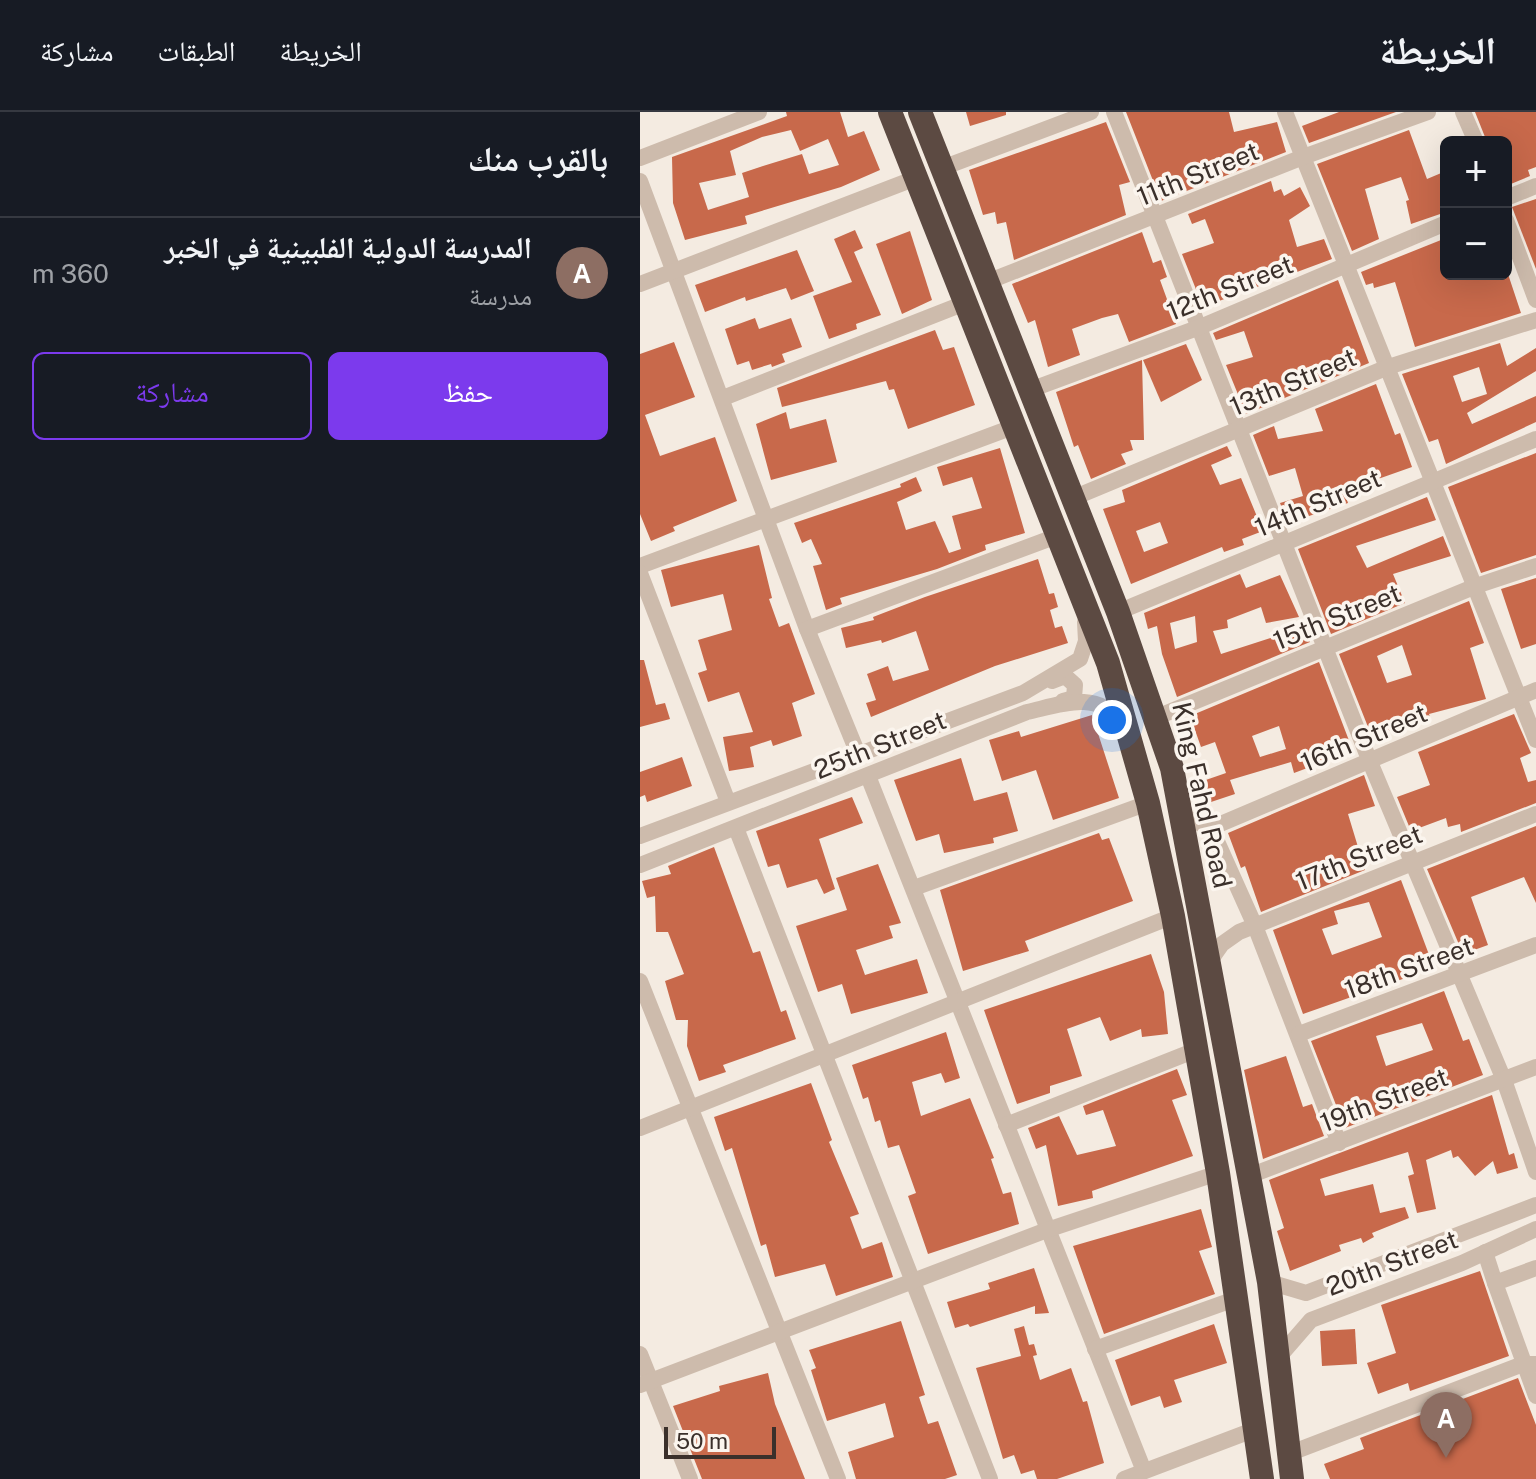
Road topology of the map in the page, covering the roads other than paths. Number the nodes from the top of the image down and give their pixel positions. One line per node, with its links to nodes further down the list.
1 (759, 112): 11 (street)
2 (890, 112): 13 (highway, King Fahd Road)
3 (920, 112): 12 (highway, King Fahd Road)
4 (1091, 112): 12 (street)
5 (1114, 112): 17 (street)
6 (1285, 112): 10 (street)
7 (1428, 112): 10 (street, 11th Street)
8 (1463, 112): 9 (street)
9 (1473, 136)
10 (1303, 157): 17 (street, 11th Street); 20 (street)
11 (640, 158)
12 (942, 168): 22 (highway, King Fahd Road)
13 (916, 178): 21 (street); 25 (highway, King Fahd Road)
14 (640, 181): 21 (street)
15 (1536, 186): 16 (street)
16 (1512, 196)
17 (1155, 218): 22 (street, 11th Street); 27 (street)
18 (1440, 226): 20 (street, 12th Street)
19 (1512, 236): 24 (street)
20 (1347, 266): 27 (street, 12th Street); 28 (street)
21 (674, 270): 23 (street); 30 (street)
22 (987, 282): 29 (highway, King Fahd Road)
23 (640, 284)
24 (1536, 300)
25 (965, 303): 30 (street); 31 (highway, King Fahd Road)
26 (1536, 320): 28 (street, 13th Street)
27 (1200, 327): 29 (street, 12th Street); 32 (street)
28 (1388, 367): 32 (street, 13th Street); 34 (street)
29 (1030, 390): 35 (highway, King Fahd Road)
30 (723, 398): 36 (street)
31 (1013, 427): 36 (street); 37 (highway, King Fahd Road)
32 (1238, 432): 35 (street, 13th Street); 38 (street)
33 (1536, 439): 34 (street, 14th Street)
34 (1432, 480): 38 (street, 14th Street); 42 (street)
35 (1073, 498): 44 (highway, King Fahd Road)
36 (768, 518): 39 (street); 45 (street)
37 (1057, 536): 43 (highway, King Fahd Road); 45 (street)
38 (1283, 544): 44 (street, 14th Street); 46 (street)
39 (640, 566)
40 (1536, 566): 42 (street, 15th Street)
41 (640, 573): 57 (street)
42 (1476, 586): 46 (street, 15th Street); 49 (street)
43 (1084, 608): 48 (street, 25th Street); 52 (highway, King Fahd Road)
44 (1118, 612): 51 (highway, King Fahd Road)
45 (807, 629): 54 (street)
46 (1324, 648): 51 (street, 15th Street); 55 (street)
47 (1536, 690): 49 (street, 16th Street)
48 (1023, 693): 50 (street); 54 (street, 25th Street)
49 (1519, 697): 53 (street); 55 (street, 16th Street)
50 (1027, 712): 52 (street, 25th Street); 56 (street, 25th Street)
51 (1157, 717): 60 (highway, King Fahd Road)
52 (1128, 736): 58 (highway, King Fahd Road)
53 (1536, 740)
54 (858, 754): 57 (street, 25th Street)
55 (1370, 762): 62 (street, 16th Street); 64 (street)
56 (868, 776): 61 (street, 25th Street); 66 (street)
57 (728, 802): 63 (street, 25th Street)
58 (1148, 803): 66 (street); 67 (highway, King Fahd Road)
59 (1536, 814): 64 (street, 17th Street)
60 (1182, 816): 62 (street); 70 (highway, King Fahd Road)
61 (736, 828): 65 (street, 25th Street); 76 (street)
62 (1211, 828): 68 (street)
63 (640, 836)
64 (1411, 864): 68 (street, 17th Street); 71 (street)
65 (640, 865)
66 (914, 888): 73 (street)
67 (1173, 916): 73 (street); 75 (highway, King Fahd Road)
68 (1255, 926): 70 (street, 17th Street); 74 (street)
69 (1536, 945): 71 (street, 18th Street)
70 (1210, 961): 85 (highway, King Fahd Road)
71 (1460, 976): 74 (street, 18th Street); 78 (street)
72 (640, 981): 79 (street)
73 (956, 1002): 76 (street); 80 (street)
74 (1299, 1034): 82 (street)
75 (1196, 1050): 80 (street); 84 (highway, King Fahd Road)
76 (826, 1054): 79 (street); 91 (street)
77 (1536, 1067): 78 (street, 19th Street)
78 (1504, 1080): 82 (street, 19th Street); 83 (street)
79 (691, 1107): 81 (street); 97 (street)
80 (1006, 1125): 88 (street)
81 (640, 1128)
82 (1339, 1143): 85 (street, 19th Street)
83 (1536, 1172)
84 (1218, 1173): 88 (street); 95 (highway, King Fahd Road)
85 (1249, 1176): 92 (highway, King Fahd Road)
86 (1536, 1205): 94 (street, 20th Street)
87 (1536, 1229): 89 (street, 20th Street)
88 (1047, 1230): 91 (street); 98 (street)
89 (1485, 1252): 93 (street); 96 (street, 20th Street)
90 (1536, 1268): 93 (street)
91 (913, 1281): 97 (street); 109 (street)
92 (1269, 1282): 94 (street, 20th Street); 100 (highway, King Fahd Road)
93 (1495, 1283): 101 (street)
94 (1306, 1293): 96 (street)
95 (1235, 1299): 98 (street); 104 (highway, King Fahd Road)
96 (1311, 1320): 100 (street, 20th Street)
97 (780, 1331): 102 (street); 108 (street)
98 (1095, 1349): 106 (street)
99 (640, 1354): 102 (street)
100 (1278, 1358): 105 (highway, King Fahd Road)
101 (1529, 1364): 103 (street); 105 (street)
102 (645, 1383): 107 (street)
103 (1536, 1396)
104 (1256, 1429): 106 (street); 111 (highway, King Fahd Road)
105 (1288, 1454): 112 (highway, King Fahd Road)
106 (1144, 1471): 110 (street)
107 (690, 1479)
108 (838, 1479)
109 (990, 1479)
110 (1124, 1479)
111 (1262, 1479)
112 (1292, 1479)

